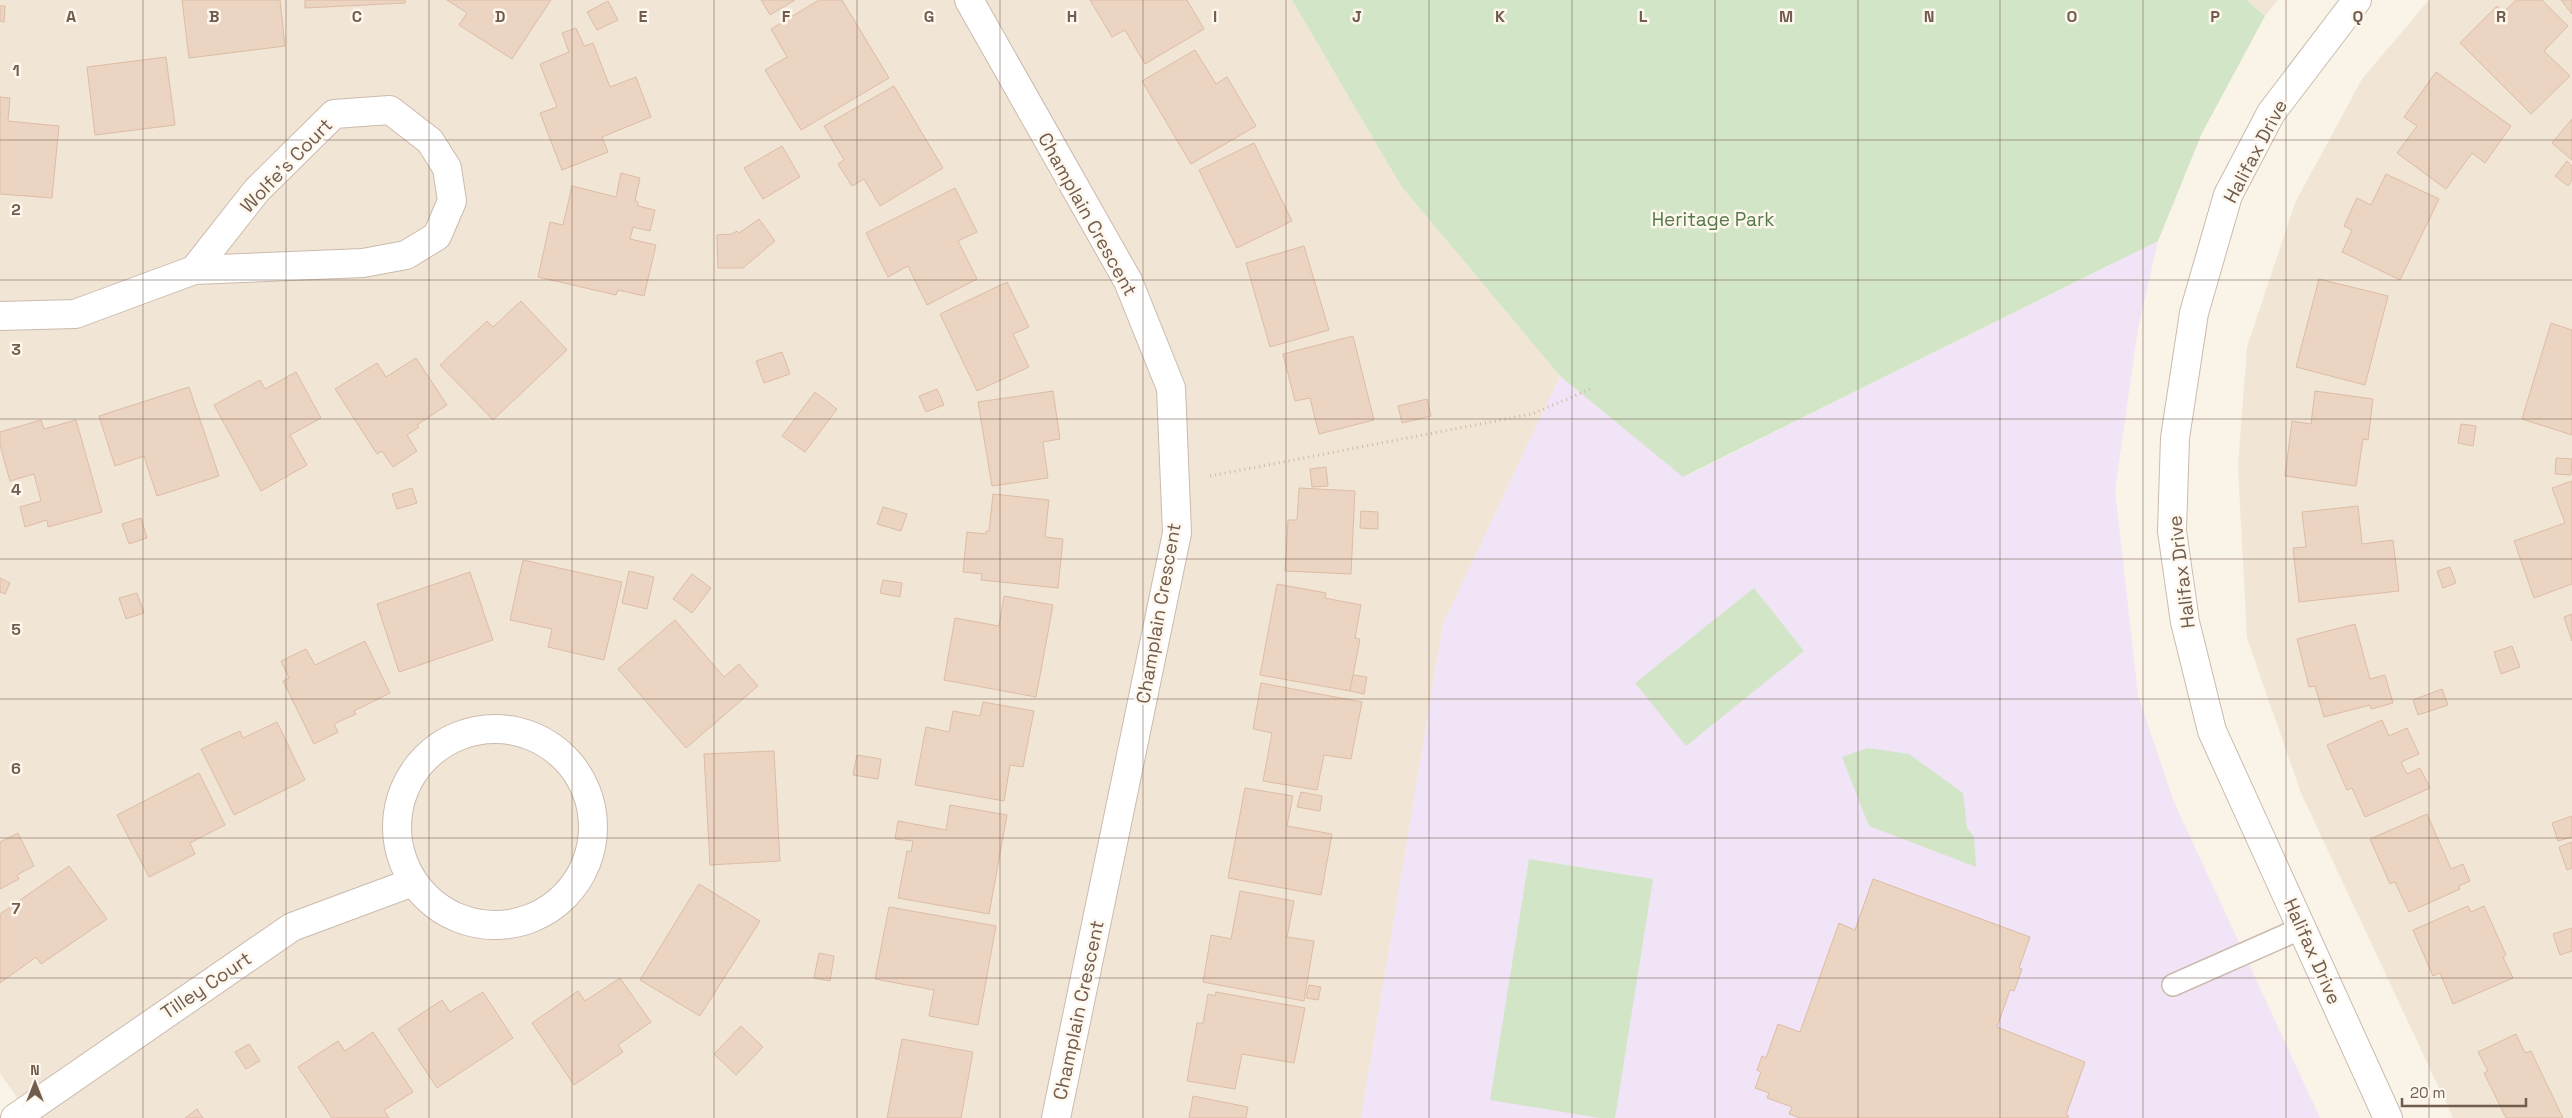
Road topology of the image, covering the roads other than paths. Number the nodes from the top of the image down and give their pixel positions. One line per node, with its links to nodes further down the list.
1 (969, 0): 9 (street, Champlain Crescent)
2 (2357, 0): 6 (street, Halifax Drive)
3 (194, 270): 3 (street, Wolfe's Court); 4 (street, Wolfe's Court)
4 (0, 316)
5 (413, 882): 5 (street); 8 (street, Tilley Court)
6 (2302, 928): 7 (lane); 10 (street, Halifax Drive)
7 (2173, 986)
8 (16, 1118)
9 (1056, 1118)
10 (2388, 1118)

